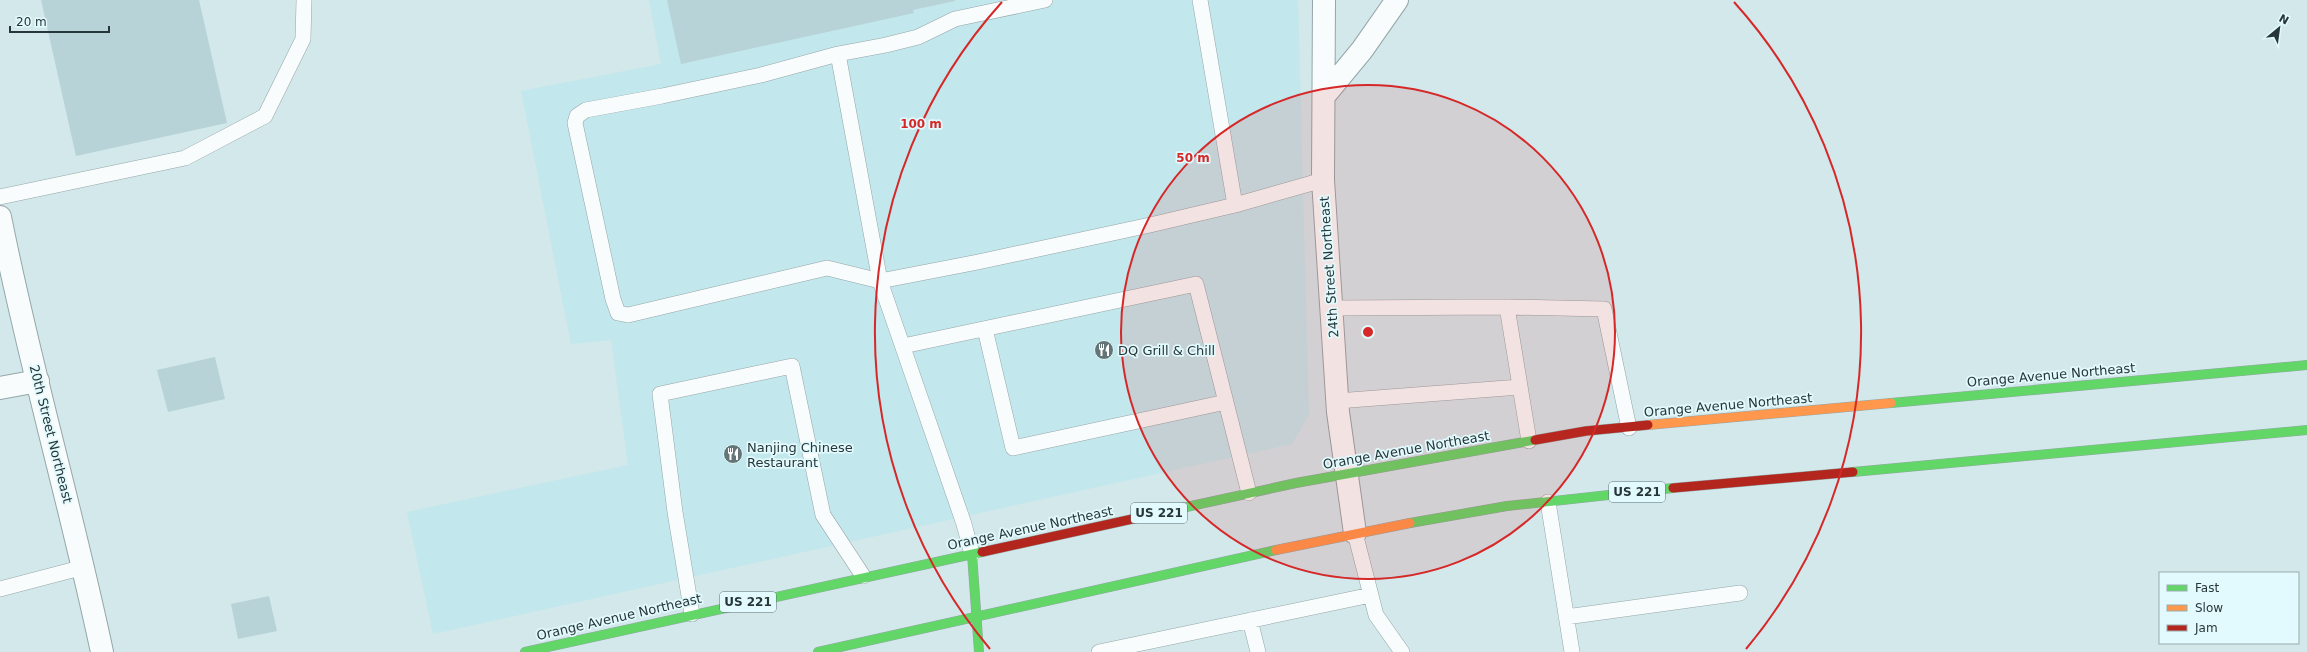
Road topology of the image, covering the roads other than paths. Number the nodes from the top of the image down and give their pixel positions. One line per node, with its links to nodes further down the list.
1 (304, 0): 9 (lane)
2 (1045, 0): 6 (lane)
3 (1200, 0): 10 (lane)
4 (1324, 0): 7 (street, 24th Street Northeast)
5 (1397, 0): 7 (street)
6 (838, 54): 12 (lane); 12 (lane)
7 (1324, 96): 8 (street, 24th Street Northeast)
8 (1324, 180): 10 (lane); 14 (street, 24th Street Northeast)
9 (0, 197)
10 (1235, 204): 12 (lane)
11 (0, 216): 18 (street, 20th Street Northeast)
12 (880, 281): 16 (lane)
13 (1506, 307): 14 (lane); 19 (lane); 23 (lane)
14 (1333, 308): 21 (street, 24th Street Northeast)
15 (985, 329): 16 (lane); 22 (lane); 22 (lane)
16 (903, 346): 30 (lane)
17 (2307, 365): 23 (main road, Orange Avenue Northeast / US 221)
18 (38, 380): 20 (street); 31 (street, 20th Street Northeast)
19 (1520, 387): 21 (lane); 25 (lane)
20 (0, 388)
21 (1337, 401): 26 (street, 24th Street Northeast)
22 (1226, 402): 27 (lane)
23 (1628, 428): 25 (main road, Orange Avenue Northeast / US 221)
24 (2307, 430): 28 (main road, US 221)
25 (1529, 441): 26 (main road, Orange Avenue Northeast / US 221)
26 (1346, 473): 27 (main road, Orange Avenue Northeast / US 221); 29 (street, 24th Street Northeast)
27 (1249, 493): 30 (main road, Orange Avenue Northeast / US 221)
28 (1548, 502): 29 (main road, US 221); 38 (lane)
29 (1355, 533): 35 (lane); 37 (main road, US 221)
30 (972, 554): 32 (main road, Orange Avenue Northeast / US 221); 37 (main road)
31 (84, 567): 33 (lane); 40 (street, 20th Street Northeast)
32 (863, 576): 36 (main road, Orange Avenue Northeast / US 221); 36 (lane)
33 (0, 589)
34 (1740, 593): 38 (lane)
35 (1371, 595): 39 (lane); 46 (lane)
36 (692, 614): 41 (main road, Orange Avenue Northeast / US 221)
37 (976, 617): 42 (main road, US 221); 43 (main road)
38 (1566, 617): 47 (lane)
39 (1250, 620): 44 (lane); 45 (lane)
40 (102, 652)
41 (524, 652)
42 (818, 652)
43 (979, 652)
44 (1099, 652)
45 (1258, 652)
46 (1402, 652)
47 (1572, 652)

